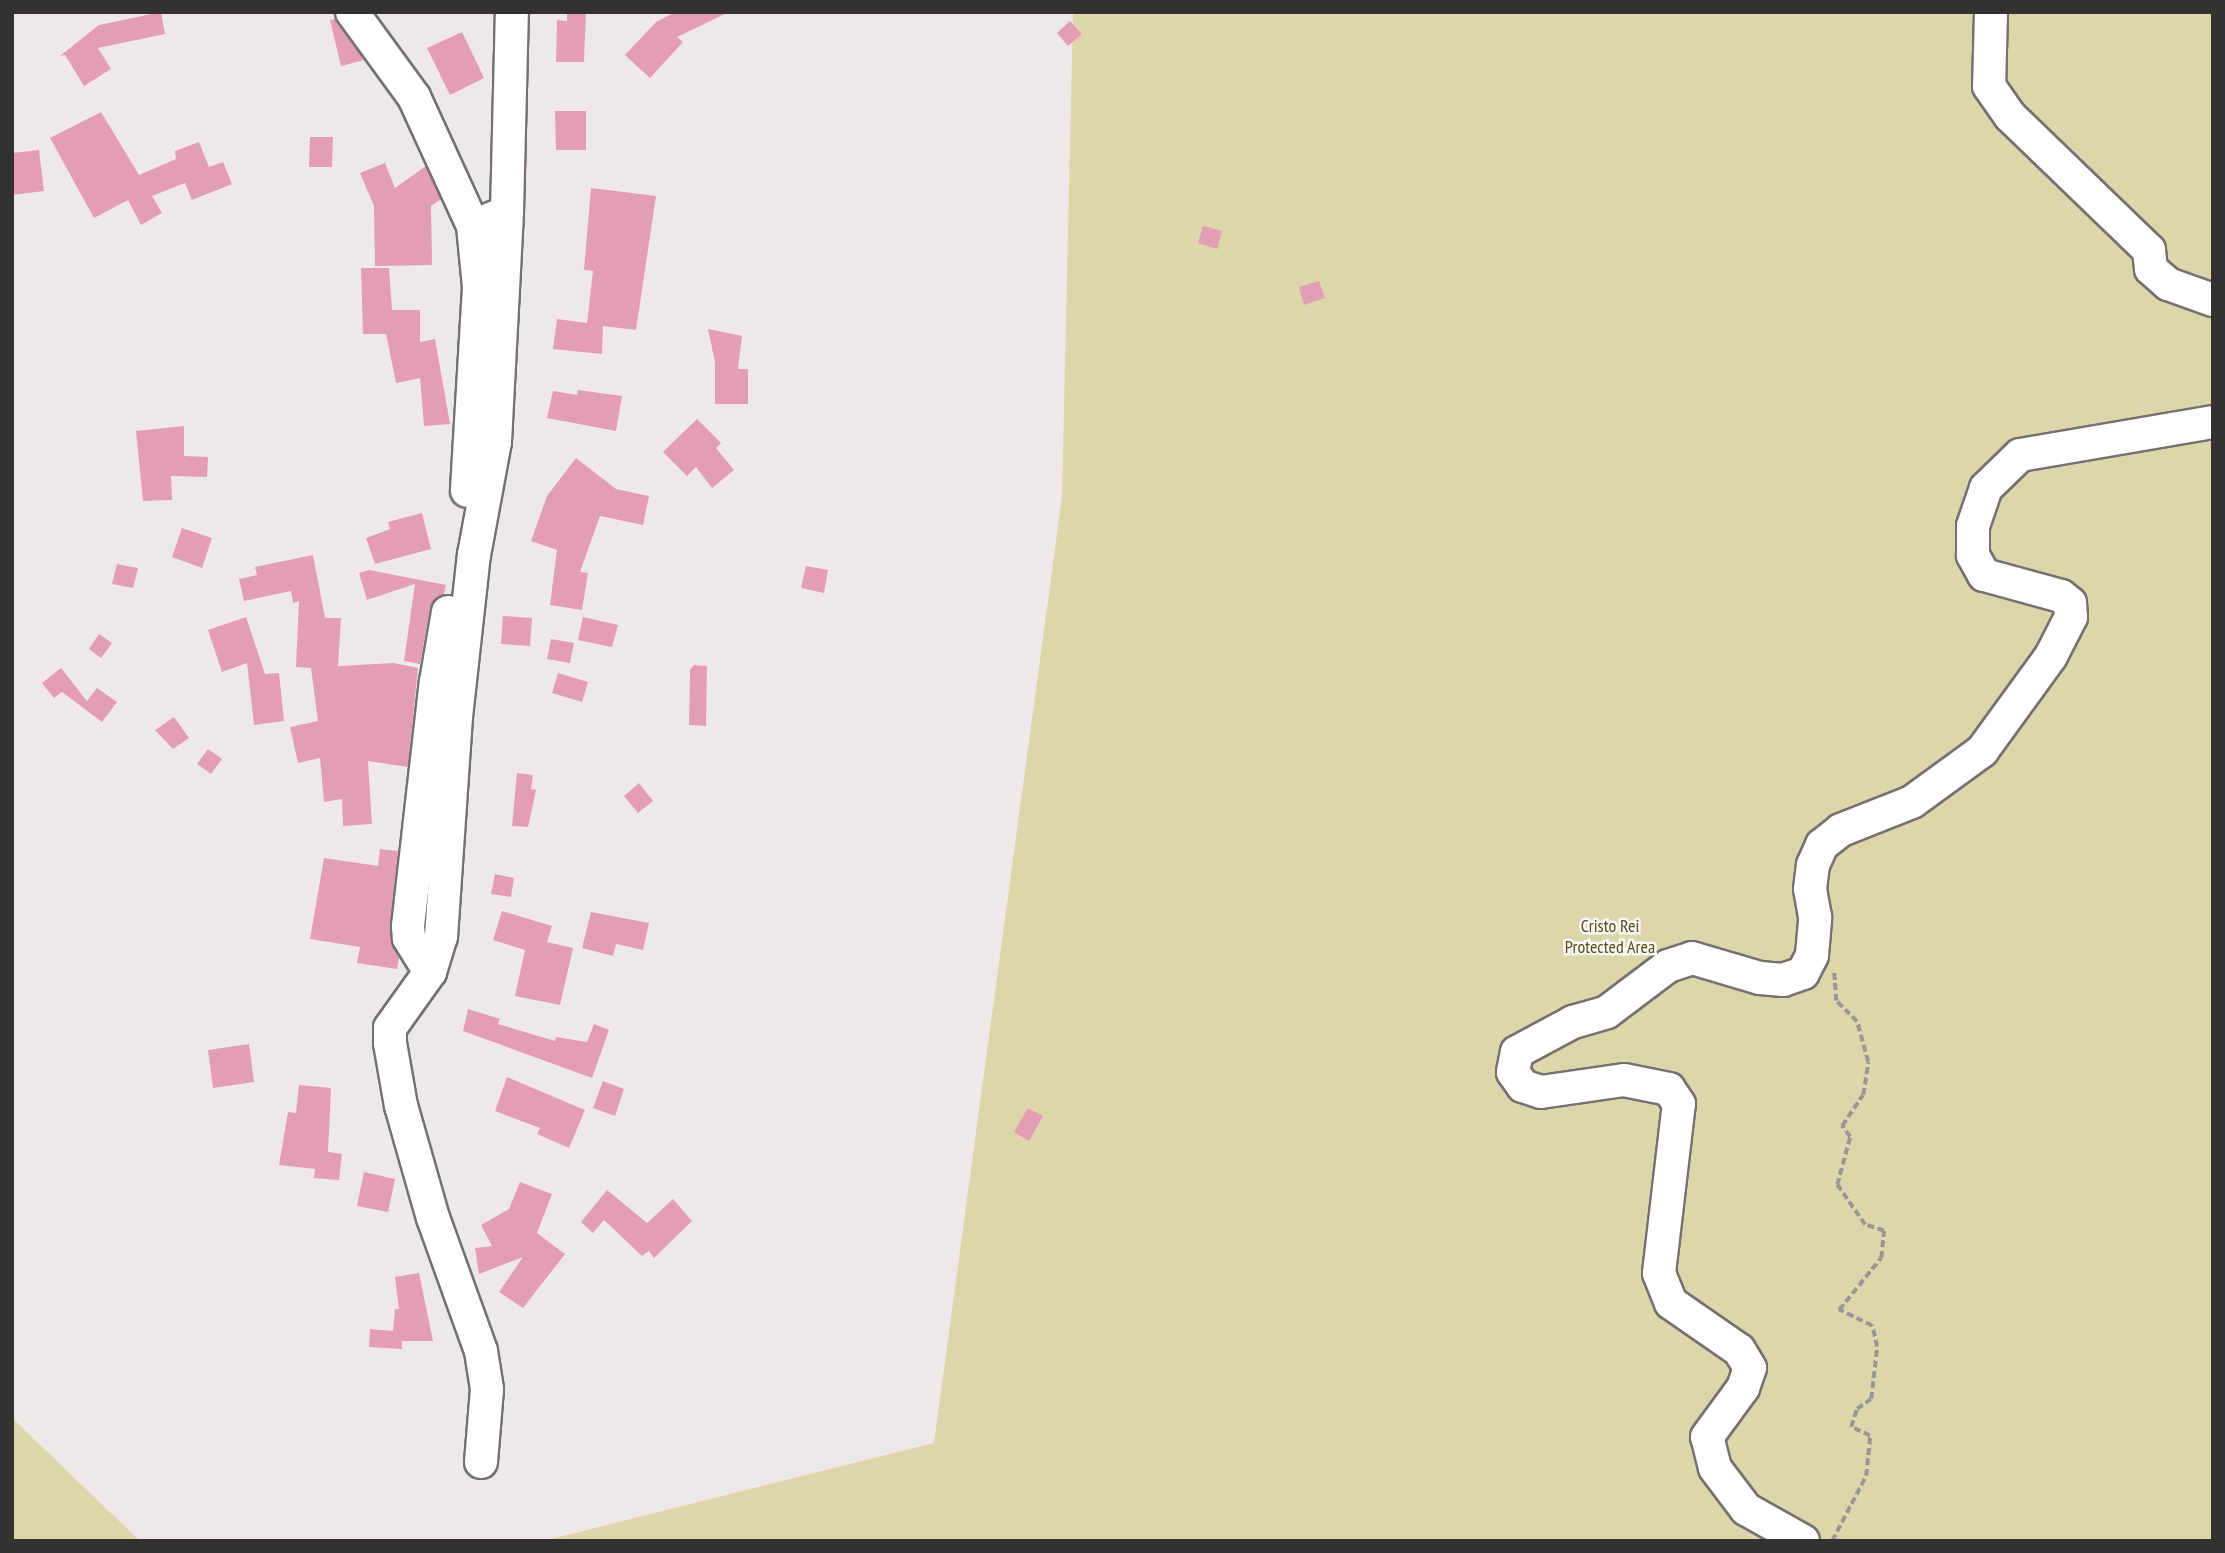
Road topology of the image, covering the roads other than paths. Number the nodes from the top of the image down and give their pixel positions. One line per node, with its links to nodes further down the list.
1 (352, 12): 5 (street)
2 (512, 12): 4 (street)
3 (1991, 12): 6 (street)
4 (507, 212): 5 (street); 8 (street)
5 (473, 226): 8 (street)
6 (2213, 300)
7 (2213, 422): 10 (street)
8 (430, 972): 9 (street)
9 (481, 1462)
10 (1803, 1541)

